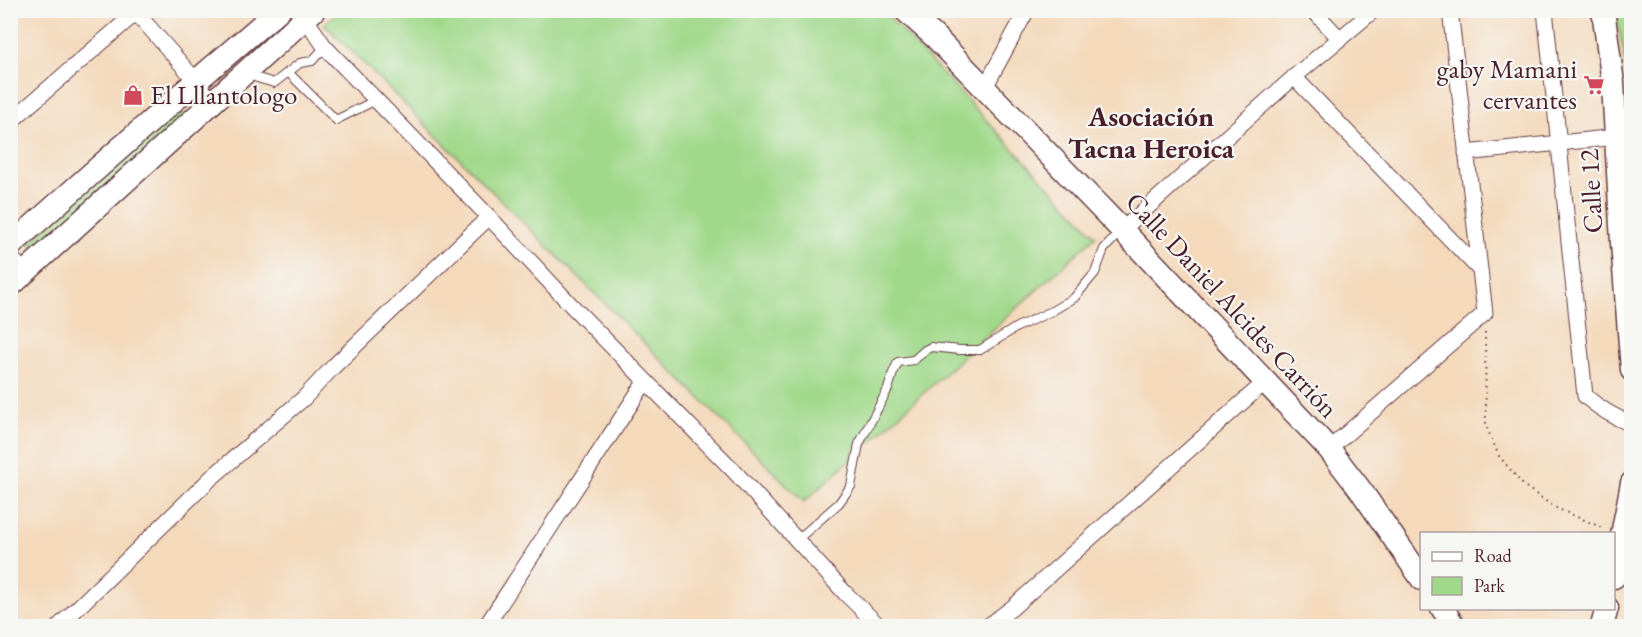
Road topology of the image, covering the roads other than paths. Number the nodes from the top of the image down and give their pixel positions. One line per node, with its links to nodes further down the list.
1 (279, 10): 16 (street)
2 (905, 10): 17 (street, Calle Daniel Alcides Carrión)
3 (1027, 10): 17 (street)
4 (1313, 10): 11 (street)
5 (1374, 10): 11 (street)
6 (1450, 10): 24 (street)
7 (1545, 10): 23 (street)
8 (1603, 10): 22 (street, Calle 12)
9 (136, 11): 16 (street); 21 (street)
10 (306, 13): 12 (street); 14 (street)
11 (1340, 39): 15 (street)
12 (325, 47): 13 (lane); 18 (street)
13 (288, 72): 14 (lane); 18 (lane)
14 (244, 74): 19 (street)
15 (1294, 77): 27 (street); 30 (street)
16 (197, 81): 19 (street); 29 (street)
17 (984, 89): 27 (street, Calle Daniel Alcides Carrión)
18 (377, 100): 26 (street)
19 (212, 102): 31 (street)
20 (1632, 120): 22 (street)
21 (10, 122)
22 (1616, 137): 23 (street); 25 (street); 28 (street, Calle 12)
23 (1557, 143): 24 (street); 35 (street)
24 (1466, 153): 30 (street)
25 (1632, 153)
26 (489, 217): 33 (street); 44 (street)
27 (1122, 230): 34 (street, Calle Daniel Alcides Carrión); 39 (lane)
28 (1627, 239): 32 (street, Calle 12)
29 (10, 246)
30 (1480, 270): 36 (street)
31 (15, 272)
32 (1632, 368)
33 (645, 382): 39 (street); 45 (street)
34 (1265, 382): 36 (street, Calle Daniel Alcides Carrión); 47 (street)
35 (1632, 424)
36 (1329, 449): 41 (street, Calle Daniel Alcides Carrión)
37 (1632, 483): 38 (street)
38 (1628, 509): 40 (street)
39 (797, 540): 46 (street)
40 (1615, 572)
41 (1420, 576)
42 (1443, 610): 48 (street)
43 (1607, 610): 49 (street)
44 (59, 627)
45 (486, 627)
46 (879, 627)
47 (988, 627)
48 (1455, 627)
49 (1602, 627)

